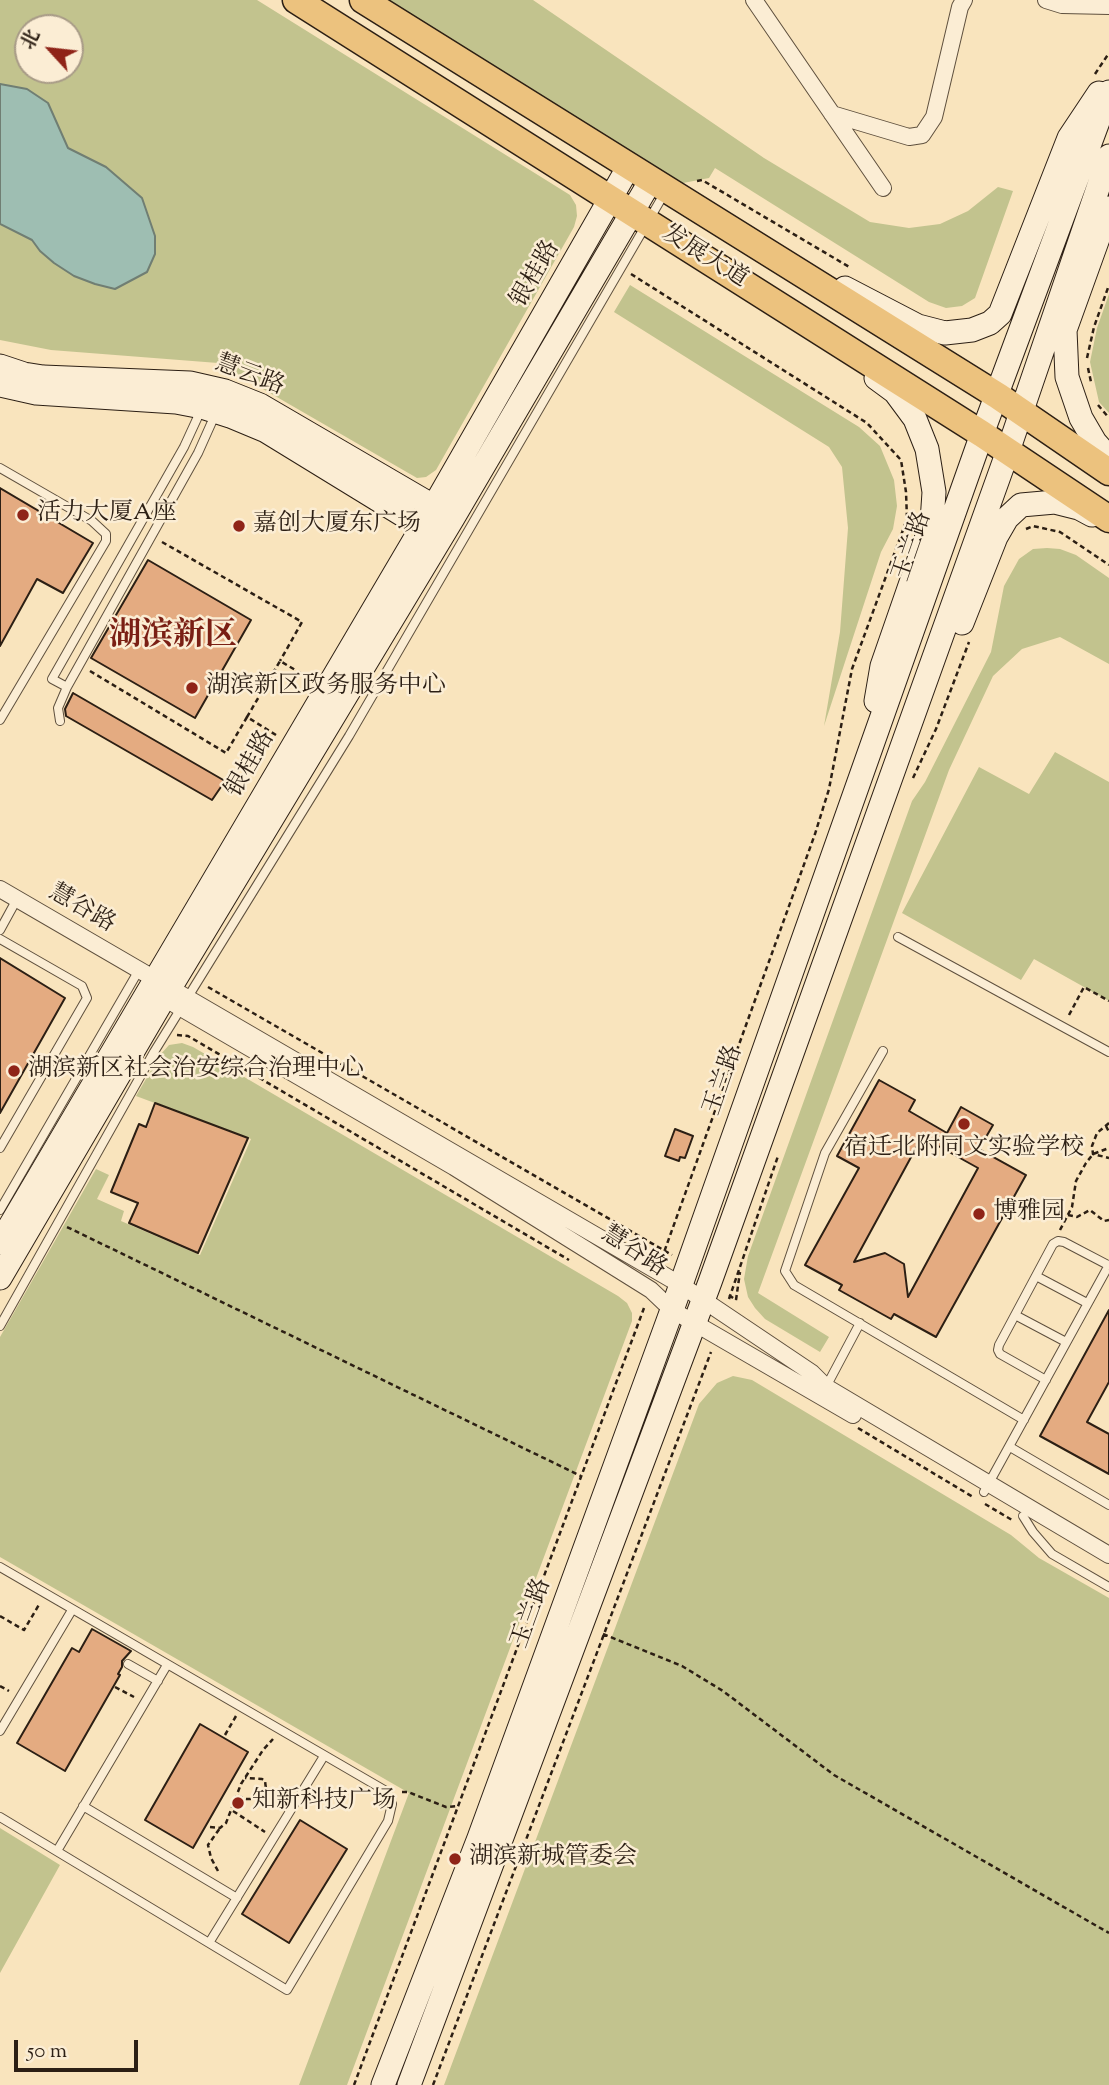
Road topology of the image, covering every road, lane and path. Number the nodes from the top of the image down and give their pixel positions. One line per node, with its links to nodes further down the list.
1 (296, 0): 15 (main road, 发展大道)
2 (363, 0): 11 (main road, 发展大道)
3 (754, 0): 9 (street)
4 (964, 0): 9 (street)
5 (1046, 0): 6 (street)
6 (1109, 6)
7 (1109, 54): 8 (path)
8 (1104, 82): 16 (street); 24 (street, 玉兰路)
9 (832, 114): 13 (street)
10 (1109, 156): 27 (street, 玉兰路)
11 (629, 166): 12 (main road, 发展大道); 15 (street, 银桂路)
12 (659, 185): 15 (street); 16 (main road, 发展大道); 19 (path)
13 (883, 188)
14 (1109, 208): 31 (street)
15 (630, 211): 17 (lane); 18 (main road, 发展大道); 34 (street, 银桂路)
16 (743, 237): 24 (main road, 发展大道)
17 (621, 268): 57 (lane); 74 (path)
18 (725, 271): 29 (main road, 发展大道); 50 (street)
19 (856, 271)
20 (1109, 285): 23 (path)
21 (0, 366): 26 (street, 慧云路)
22 (0, 385): 26 (street, 慧云路)
23 (1092, 387)
24 (998, 396): 27 (main road, 发展大道); 29 (street, 玉兰路)
25 (1095, 400): 28 (path)
26 (210, 402): 34 (street, 慧云路); 38 (street, 慧云路); 39 (lane); 44 (lane)
27 (1021, 412): 30 (street, 玉兰路); 33 (main road, 发展大道)
28 (1109, 418)
29 (982, 434): 30 (main road, 发展大道); 50 (street, 玉兰路)
30 (1008, 451): 35 (main road, 发展大道); 51 (street, 玉兰路)
31 (1109, 458)
32 (0, 468): 47 (lane)
33 (1109, 472)
34 (444, 512): 38 (street, 银桂路)
35 (1109, 519)
36 (1109, 525): 51 (street)
37 (1019, 532): 40 (path)
38 (432, 533): 45 (street, 银桂路); 58 (street, 银桂路)
39 (152, 536): 42 (path); 43 (lane)
40 (1109, 565)
41 (972, 631): 51 (path)
42 (280, 662): 45 (path); 46 (path)
43 (79, 665): 44 (lane); 46 (path)
44 (67, 687): 48 (lane)
45 (327, 688): 49 (street, 银桂路)
46 (247, 718): 49 (path)
47 (0, 719)
48 (61, 721)
49 (294, 746): 58 (street, 银桂路)
50 (862, 773): 77 (street, 玉兰路)
51 (900, 782): 81 (street, 玉兰路)
52 (0, 889): 53 (street, 慧谷路)
53 (18, 899): 54 (lane); 58 (street, 慧谷路)
54 (0, 930)
55 (898, 937): 60 (lane)
56 (0, 939): 65 (lane)
57 (198, 981): 58 (lane); 74 (path)
58 (164, 990): 70 (street, 银桂路); 72 (lane); 76 (street, 慧谷路); 79 (street, 银桂路); 80 (street, 慧谷路)
59 (1109, 1001): 60 (path)
60 (1062, 1027): 62 (lane)
61 (883, 1051): 89 (lane)
62 (1109, 1052)
63 (1108, 1124): 64 (path); 68 (path)
64 (1109, 1132)
65 (0, 1148)
66 (1109, 1149): 68 (path)
67 (780, 1150): 82 (path)
68 (1093, 1154): 69 (path); 71 (path)
69 (1109, 1158)
70 (5, 1213): 73 (street, 银桂路)
71 (1109, 1220)
72 (59, 1223): 90 (lane); 97 (path)
73 (0, 1242)
74 (665, 1251): 76 (path); 77 (path)
75 (1109, 1265): 78 (lane); 84 (lane)
76 (657, 1272): 77 (street, 慧谷路)
77 (685, 1276): 81 (street, 慧谷路); 85 (street, 玉兰路)
78 (1036, 1276): 84 (lane); 87 (lane)
79 (0, 1278)
80 (651, 1290): 85 (street, 慧谷路); 97 (path)
81 (707, 1291): 82 (path); 86 (street, 慧谷路); 88 (street, 玉兰路)
82 (730, 1296): 83 (path); 86 (path)
83 (736, 1300)
84 (1087, 1303): 92 (lane)
85 (672, 1310): 88 (street, 慧谷路); 135 (street, 玉兰路)
86 (724, 1315): 94 (street, 慧谷路)
87 (1015, 1315): 92 (lane); 93 (lane)
88 (695, 1323): 91 (street, 慧谷路); 136 (street, 玉兰路)
89 (860, 1323): 94 (lane); 95 (lane)
90 (0, 1326)
91 (716, 1336): 98 (street, 慧谷路); 108 (path)
92 (1066, 1342): 93 (lane)
93 (1046, 1380): 95 (lane)
94 (827, 1387): 98 (street, 慧谷路)
95 (1024, 1420): 96 (lane)
96 (1010, 1447): 98 (lane); 99 (lane)
97 (581, 1476): 123 (path)
98 (987, 1488): 100 (street, 慧谷路); 101 (street, 慧谷路)
99 (1109, 1506)
100 (1023, 1516): 103 (street, 慧谷路); 104 (lane)
101 (1109, 1555)
102 (0, 1567): 105 (lane)
103 (1109, 1567)
104 (1109, 1587)
105 (46, 1594): 106 (lane); 107 (path)
106 (72, 1609): 110 (lane); 116 (lane)
107 (0, 1616)
108 (604, 1634): 132 (path); 137 (path)
109 (128, 1664): 111 (lane)
110 (167, 1665): 111 (lane); 114 (lane)
111 (158, 1681): 113 (lane)
112 (116, 1687): 113 (path)
113 (144, 1703): 122 (lane)
114 (241, 1707): 115 (lane); 117 (path)
115 (281, 1730): 118 (lane); 119 (path)
116 (0, 1731)
117 (225, 1735)
118 (324, 1756): 120 (lane); 128 (lane)
119 (245, 1778): 121 (path); 121 (path)
120 (388, 1795): 123 (path); 133 (lane)
121 (238, 1796): 124 (path)
122 (83, 1806): 129 (lane); 130 (lane)
123 (458, 1806): 134 (path)
124 (233, 1811): 127 (path); 128 (path)
125 (0, 1817): 129 (lane)
126 (210, 1827): 127 (path)
127 (220, 1828): 130 (path)
128 (274, 1837): 131 (lane)
129 (57, 1851): 133 (lane)
130 (214, 1885): 131 (lane)
131 (237, 1898): 133 (lane)
132 (1109, 1933)
133 (209, 1943)
134 (354, 2085)
135 (383, 2085)
136 (409, 2085)
137 (433, 2085)

